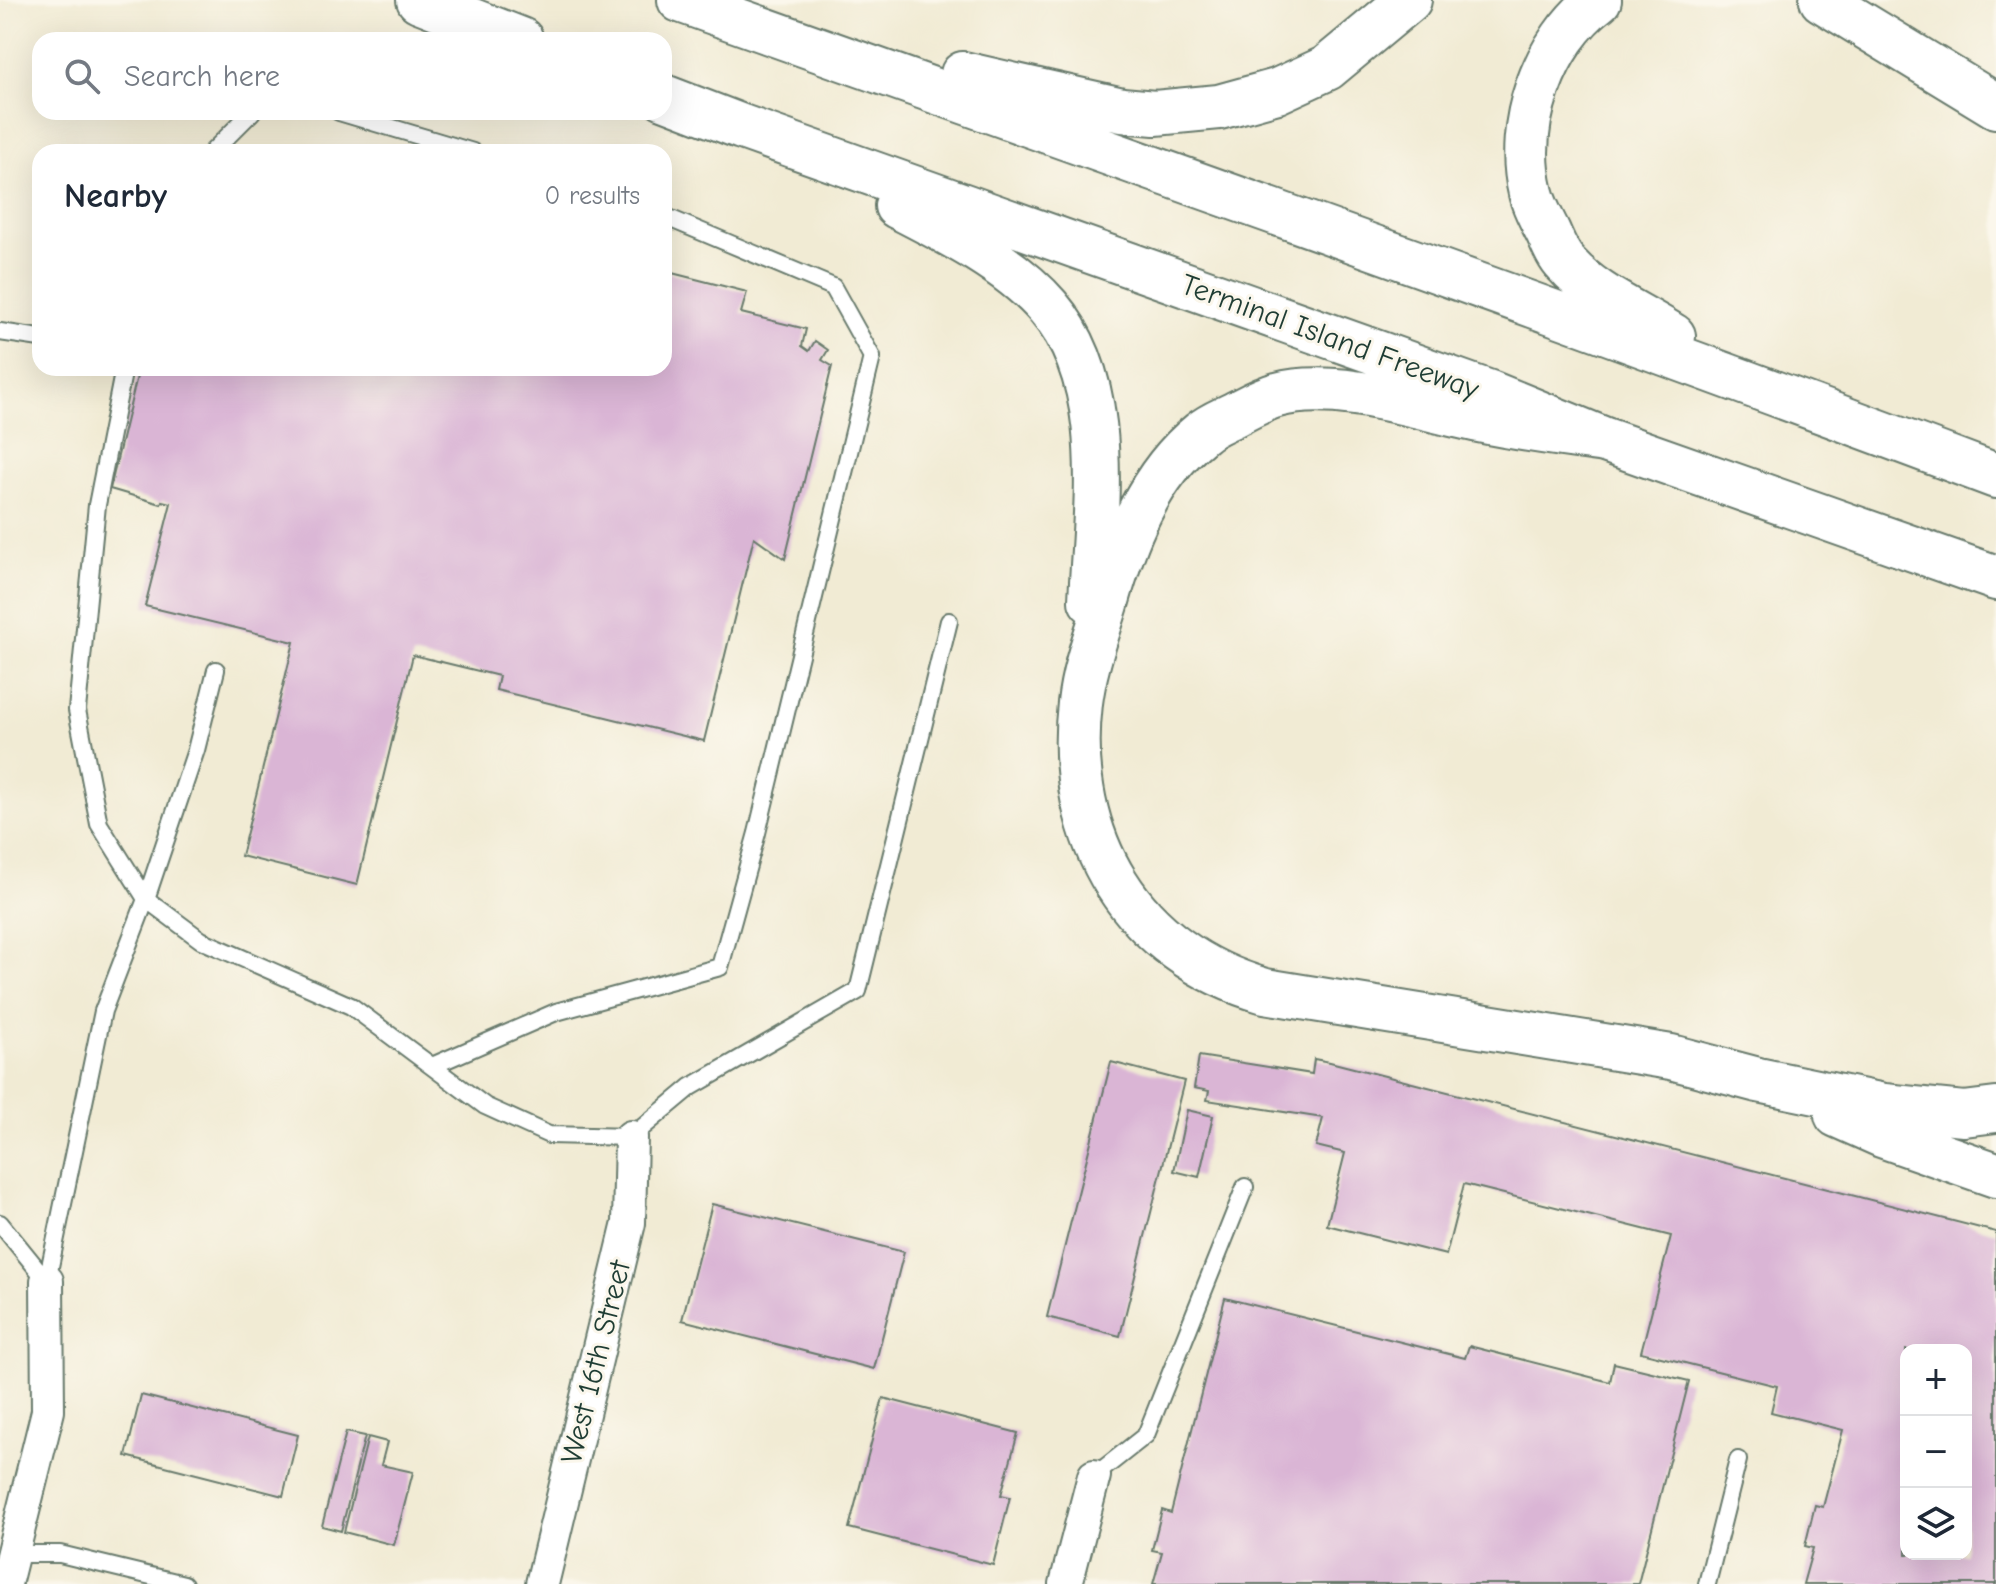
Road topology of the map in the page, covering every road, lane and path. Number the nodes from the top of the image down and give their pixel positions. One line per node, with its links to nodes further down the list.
1 (419, 0): 7 (highway)
2 (680, 0): 6 (highway)
3 (1409, 0): 6 (highway)
4 (1599, 0): 19 (highway)
5 (1822, 0): 9 (highway)
6 (766, 31): 19 (highway)
7 (501, 32)
8 (672, 100): 12 (highway, Terminal Island Freeway)
9 (1996, 106)
10 (244, 120): 13 (lane)
11 (366, 120): 14 (lane)
12 (742, 127): 20 (highway, Terminal Island Freeway); 24 (highway)
13 (220, 144)
14 (446, 144)
15 (672, 219): 27 (lane)
16 (0, 332): 17 (lane)
17 (32, 337)
18 (122, 376): 26 (lane)
19 (1743, 380): 21 (highway)
20 (1605, 440): 22 (highway, Terminal Island Freeway); 24 (highway)
21 (1996, 476)
22 (1996, 578)
23 (949, 621): 30 (lane)
24 (1088, 664): 28 (highway)
25 (216, 670): 26 (lane)
26 (146, 899): 27 (lane); 34 (lane)
27 (432, 1066): 30 (lane)
28 (1758, 1080): 29 (highway); 31 (highway)
29 (1996, 1110)
30 (631, 1137): 39 (street, West 16th Street)
31 (1996, 1175)
32 (1245, 1187): 36 (lane)
33 (0, 1223): 34 (lane)
34 (47, 1281): 37 (street)
35 (1738, 1460): 41 (lane)
36 (1094, 1476): 40 (street)
37 (8, 1569): 38 (lane)
38 (184, 1584)
39 (542, 1584)
40 (1066, 1584)
41 (1707, 1584)

